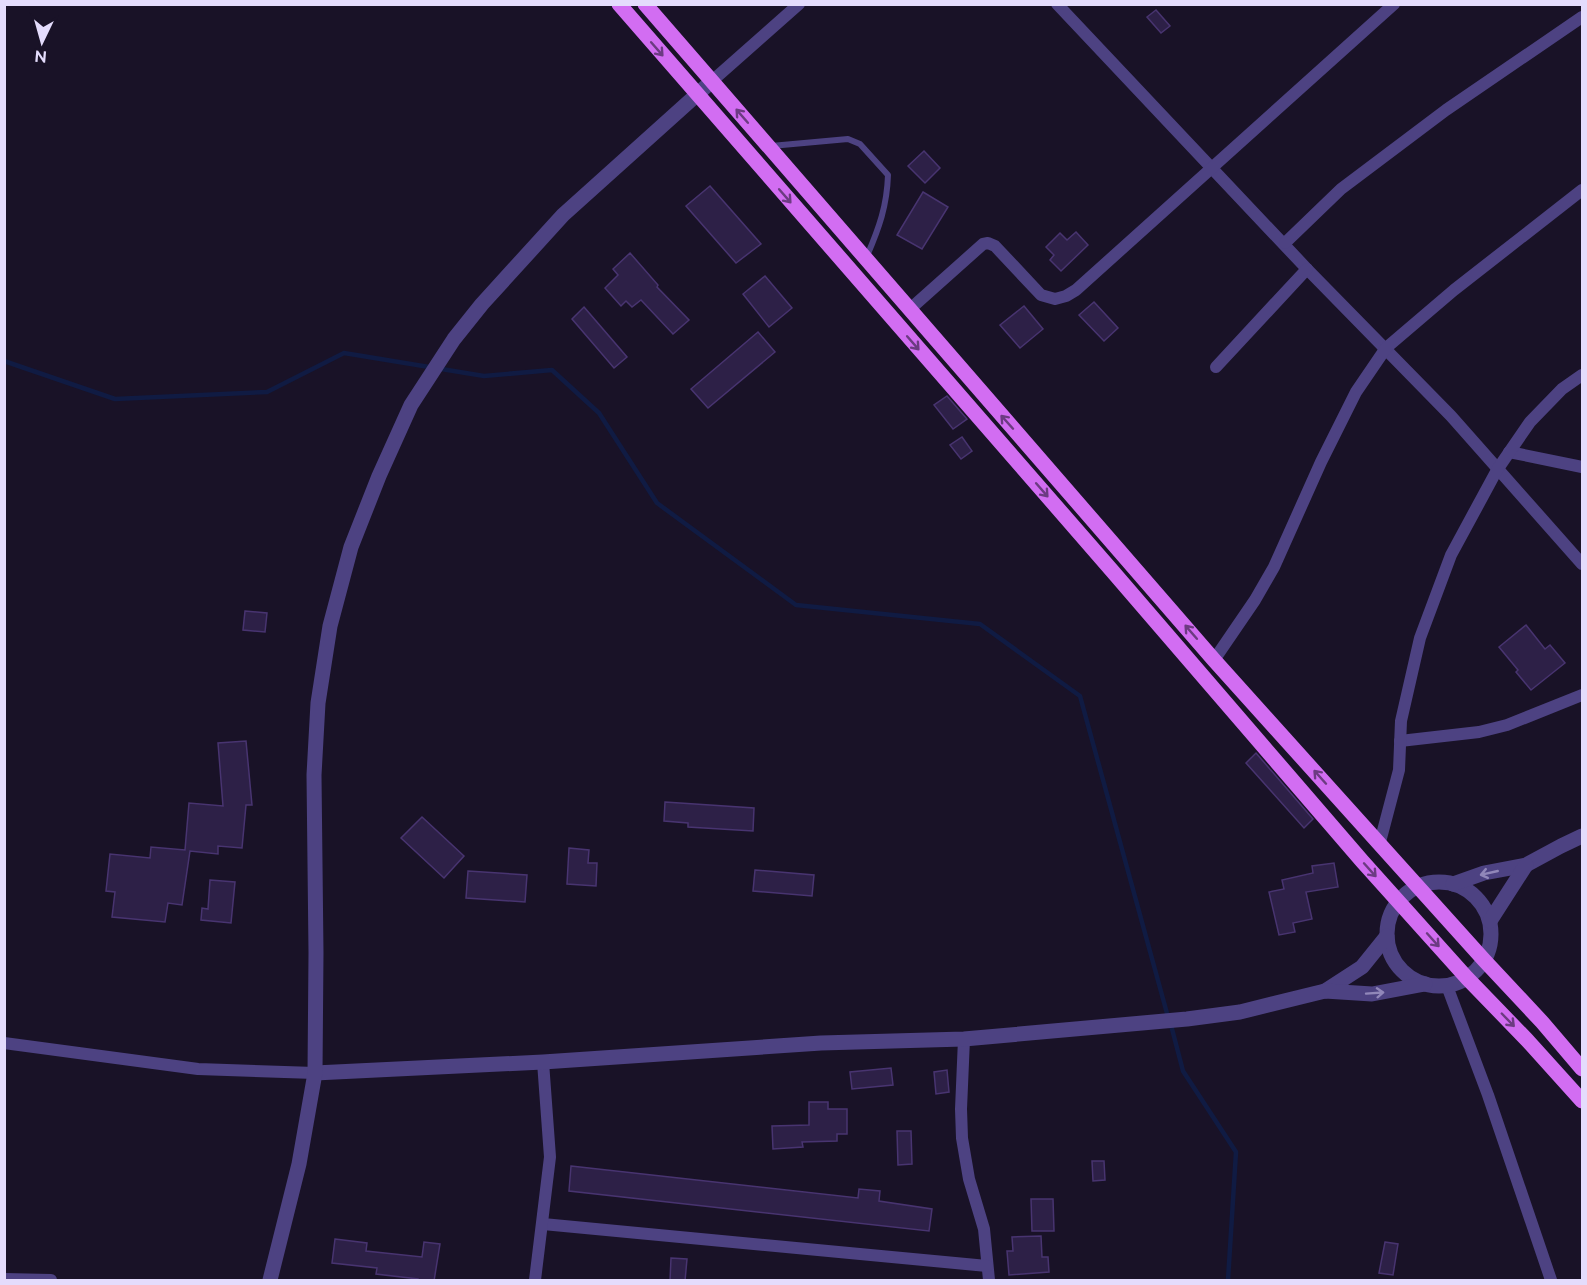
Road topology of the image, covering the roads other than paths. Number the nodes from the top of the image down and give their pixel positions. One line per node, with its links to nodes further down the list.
1 (619, 4): 8 (main road, one-way to 8)
2 (645, 4): 7 (main road)
3 (799, 4): 7 (street)
4 (1057, 4): 10 (street)
5 (1394, 4): 10 (street)
6 (1582, 17): 12 (street)
7 (712, 81): 8 (street); 9 (main road, one-way to 7)
8 (696, 94): 31 (main road, one-way to 31); 43 (street)
9 (768, 146): 13 (main road); 13 (lane)
10 (1212, 169): 12 (street); 15 (street)
11 (1582, 190): 16 (street)
12 (1285, 243): 14 (street)
13 (866, 260): 15 (main road)
14 (1307, 268): 16 (street); 17 (street)
15 (909, 310): 23 (main road, one-way to 15)
16 (1386, 348): 21 (street); 23 (street)
17 (1216, 367)
18 (1582, 375): 19 (street)
19 (1509, 452): 20 (street); 21 (street)
20 (1582, 467)
21 (1497, 470): 22 (street); 25 (street)
22 (1582, 564)
23 (1215, 660): 27 (main road, one-way to 23)
24 (1582, 695): 25 (street)
25 (1400, 741): 27 (street)
26 (1582, 836): 28 (street)
27 (1380, 842): 30 (main road)
28 (1526, 865): 29 (street, one-way to 29); 32 (street)
29 (1453, 884): 30 (street); 32 (street)
30 (1419, 886): 31 (street); 34 (main road)
31 (1399, 901): 33 (street); 35 (main road, one-way to 35)
32 (1490, 921): 34 (street)
33 (1387, 936): 36 (street); 38 (street)
34 (1484, 960): 35 (street); 42 (main road)
35 (1467, 978): 37 (street); 44 (main road, one-way to 44)
36 (1425, 984): 37 (street); 38 (street, one-way to 36)
37 (1447, 986): 52 (street)
38 (1325, 991): 39 (street)
39 (964, 1039): 41 (street); 46 (street)
40 (4, 1043): 43 (street)
41 (543, 1062): 43 (street); 45 (street)
42 (1582, 1069)
43 (315, 1073): 49 (street)
44 (1582, 1101)
45 (543, 1224): 46 (street); 50 (street)
46 (987, 1266): 51 (street)
47 (4, 1279): 48 (street)
48 (51, 1281)
49 (270, 1281)
50 (535, 1281)
51 (988, 1281)
52 (1551, 1281)

